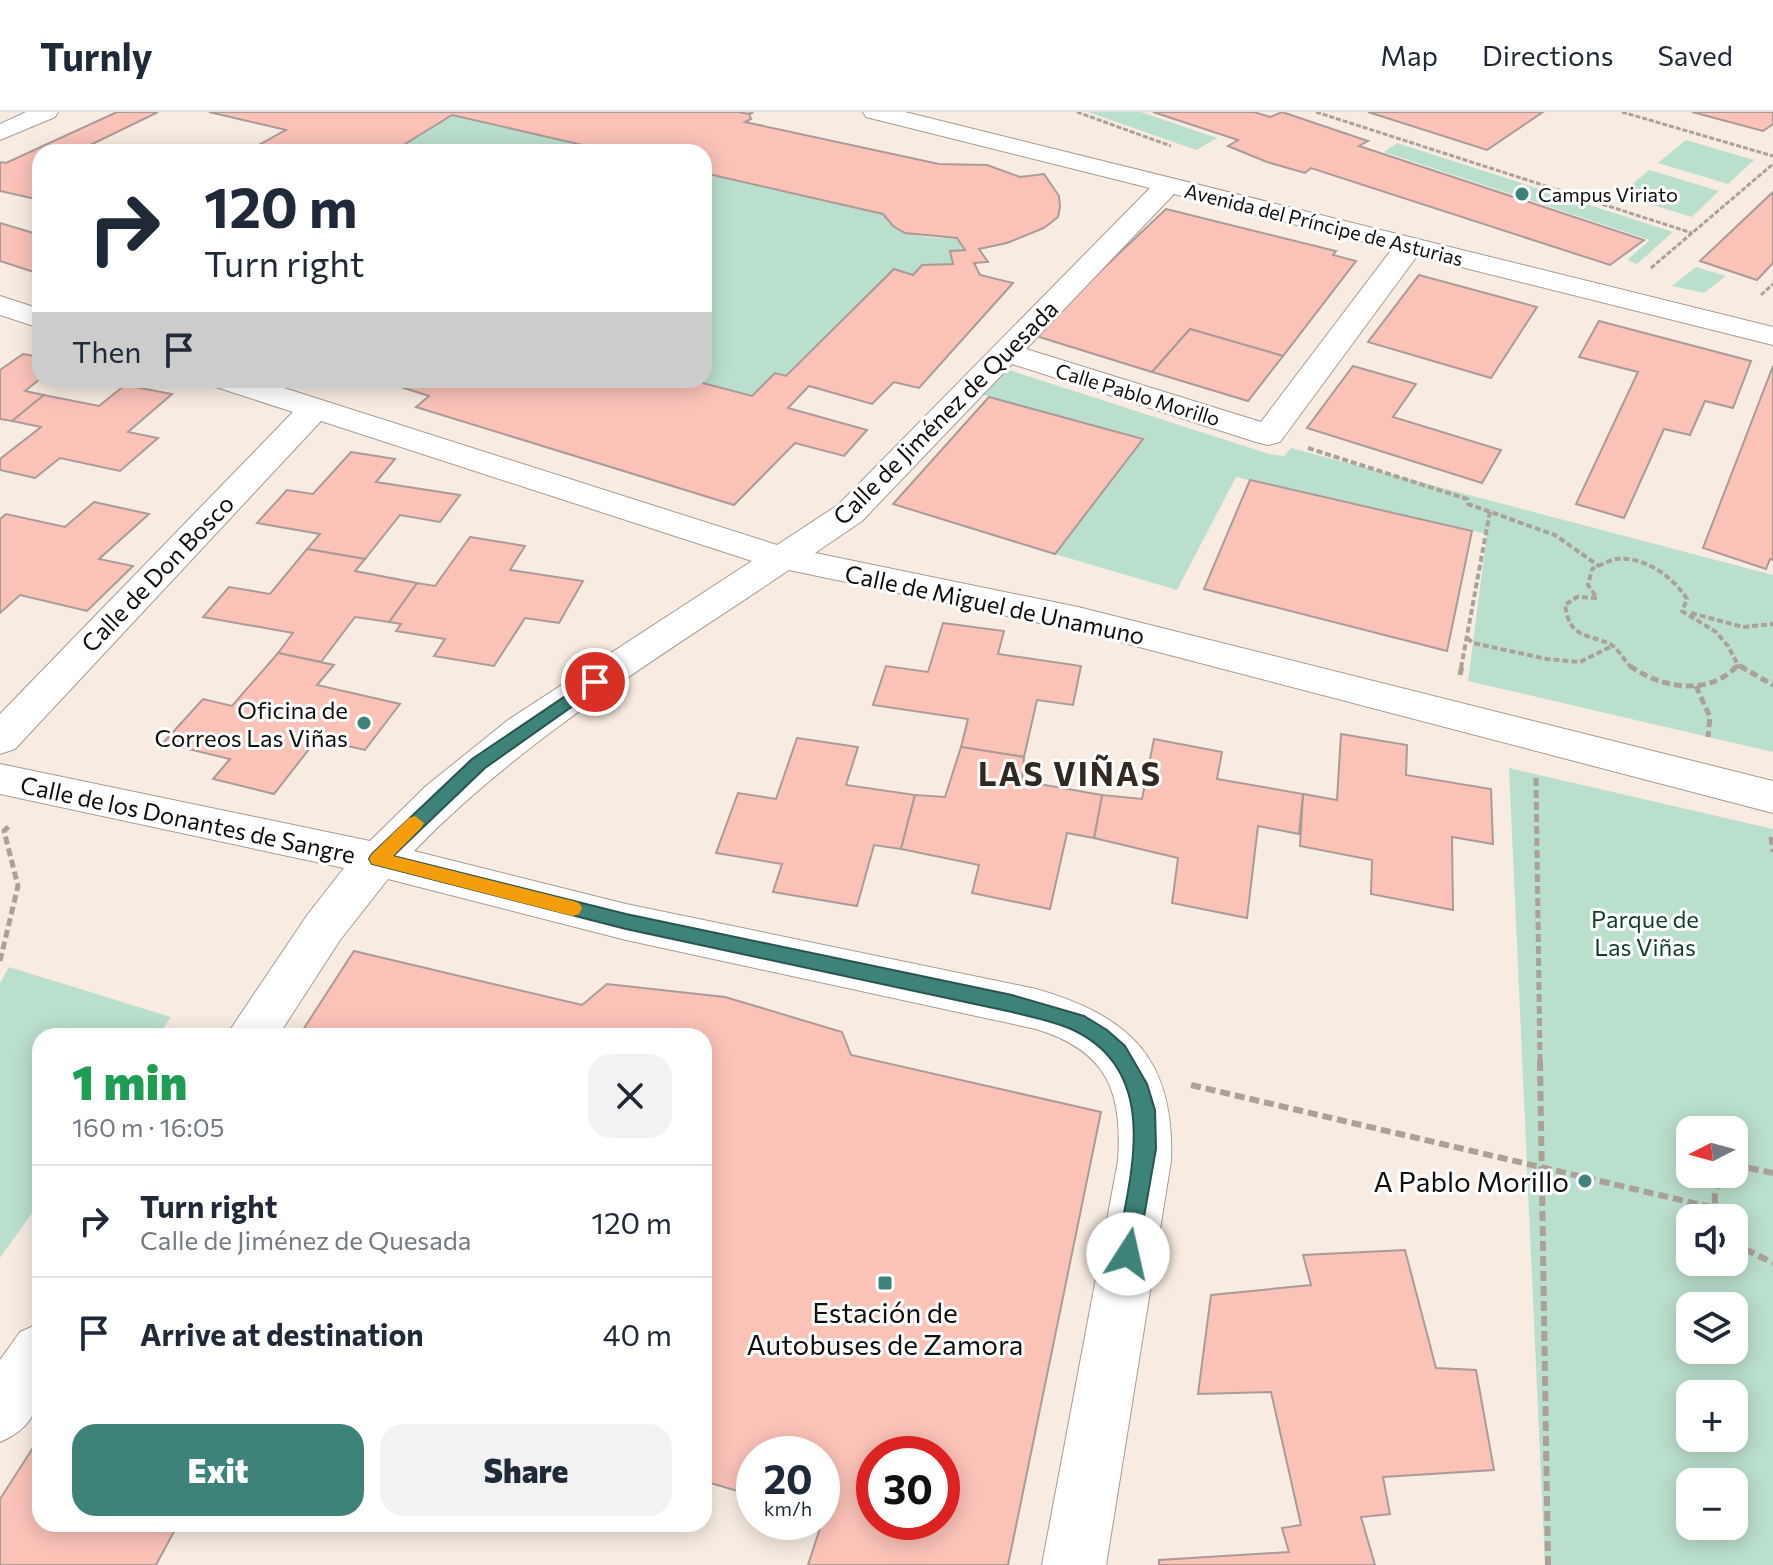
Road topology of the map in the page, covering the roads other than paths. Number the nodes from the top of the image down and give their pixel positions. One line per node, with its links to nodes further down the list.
1 (46, 112): 3 (street)
2 (875, 112): 4 (street, Avenida del Príncipe de Asturias)
3 (0, 133)
4 (1168, 185): 5 (street, Avenida del Príncipe de Asturias); 9 (street, Calle de Jiménez de Quesada)
5 (1410, 245): 8 (street, Avenida del Príncipe de Asturias); 9 (street, Calle Pablo Morillo)
6 (0, 305): 7 (street)
7 (32, 316)
8 (1773, 336)
9 (1008, 353): 12 (street, Calle de Jiménez de Quesada)
10 (251, 388): 11 (street, Calle de Miguel de Unamuno)
11 (314, 409): 12 (street, Calle de Miguel de Unamuno); 13 (street, Calle de Don Bosco)
12 (782, 558): 15 (street, Calle de Miguel de Unamuno); 16 (street, Calle de Jiménez de Quesada)
13 (0, 739)
14 (21, 784): 16 (street, Calle de los Donantes de Sangre)
15 (1773, 797)
16 (378, 859): 17 (street, Calle de Jiménez de Quesada); 20 (street, Calle de los Donantes de Sangre)
17 (256, 1028)
18 (32, 1364): 19 (street)
19 (0, 1412)
20 (1074, 1565)

